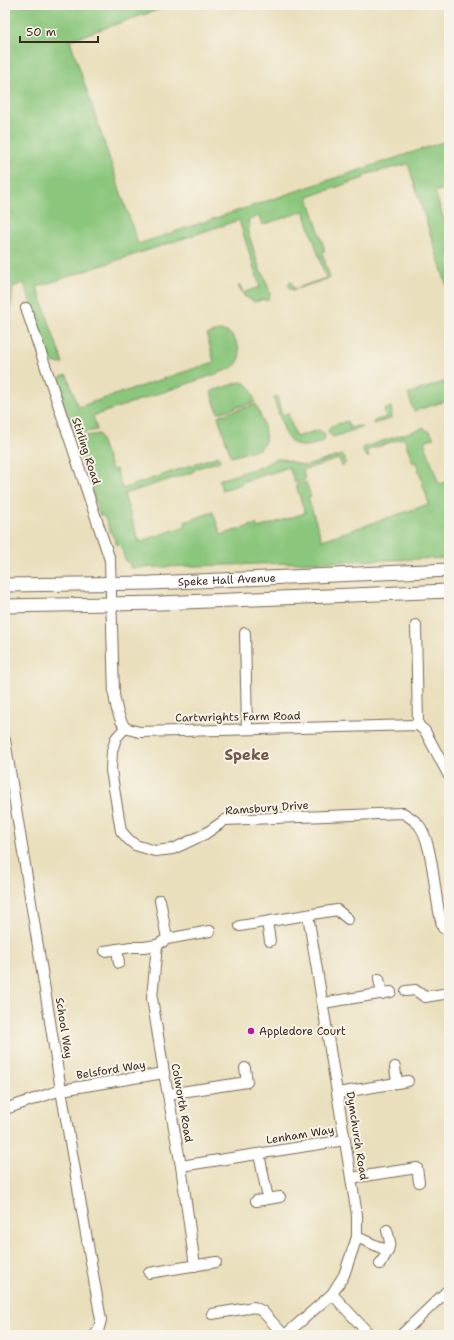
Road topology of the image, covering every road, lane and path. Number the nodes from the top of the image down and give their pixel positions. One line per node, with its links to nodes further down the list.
1 (26, 308): 3 (street, Stirling Road)
2 (449, 570): 3 (street, Speke Hall Avenue)
3 (111, 584): 4 (street, Speke Hall Avenue); 6 (street, Stirling Road)
4 (5, 585)
5 (449, 591): 6 (street, Speke Hall Avenue)
6 (112, 605): 7 (street, Speke Hall Avenue); 11 (street)
7 (5, 606)
8 (416, 625): 10 (street)
9 (245, 632): 12 (street)
10 (418, 724): 12 (street, Cartwrights Farm Road); 14 (street)
11 (124, 728): 12 (street, Cartwrights Farm Road); 21 (street, Ramsbury Drive)
12 (247, 729)
13 (5, 740): 37 (street, School Way)
14 (449, 776)
15 (160, 900): 22 (street)
16 (308, 915): 17 (street); 18 (street); 31 (street, Dymchurch Road)
17 (348, 919)
18 (267, 922): 19 (street); 23 (street)
19 (240, 926)
20 (210, 931): 22 (street)
21 (449, 931)
22 (167, 939): 24 (street)
23 (270, 941)
24 (157, 945): 25 (street); 34 (street, Colworth Road)
25 (117, 949): 26 (street); 27 (street)
26 (105, 952)
27 (119, 963)
28 (380, 978): 31 (street)
29 (406, 991): 30 (street)
30 (449, 993)
31 (323, 1003): 38 (street, Dymchurch Road)
32 (246, 1068): 39 (street)
33 (395, 1068): 36 (street)
34 (164, 1073): 37 (street, Belsford Way); 39 (street, Colworth Road)
35 (408, 1081): 36 (street)
36 (397, 1083): 38 (street)
37 (61, 1090): 40 (street, Belsford Way); 59 (street, School Way)
38 (338, 1093): 41 (street, Dymchurch Road)
39 (168, 1094): 43 (street, Colworth Road)
40 (5, 1109)
41 (345, 1140): 42 (street, Lenham Way); 44 (street, Dymchurch Road)
42 (259, 1154): 43 (street, Lenham Way); 47 (street, Lenham Way)
43 (181, 1166): 54 (street, Colworth Road)
44 (351, 1178): 45 (street); 50 (street, Dymchurch Road)
45 (419, 1182)
46 (280, 1197): 47 (street)
47 (268, 1199): 48 (street)
48 (256, 1201)
49 (387, 1230): 51 (street)
50 (358, 1237): 51 (street); 57 (street, Dymchurch Road)
51 (388, 1251): 53 (street)
52 (216, 1262): 54 (street)
53 (380, 1264)
54 (195, 1266): 55 (street)
55 (149, 1273)
56 (449, 1289): 62 (street)
57 (332, 1294): 60 (street, Dymchurch Road); 61 (street)
58 (212, 1314): 60 (street)
59 (95, 1335)
60 (284, 1335)
61 (370, 1335)
62 (401, 1335)

